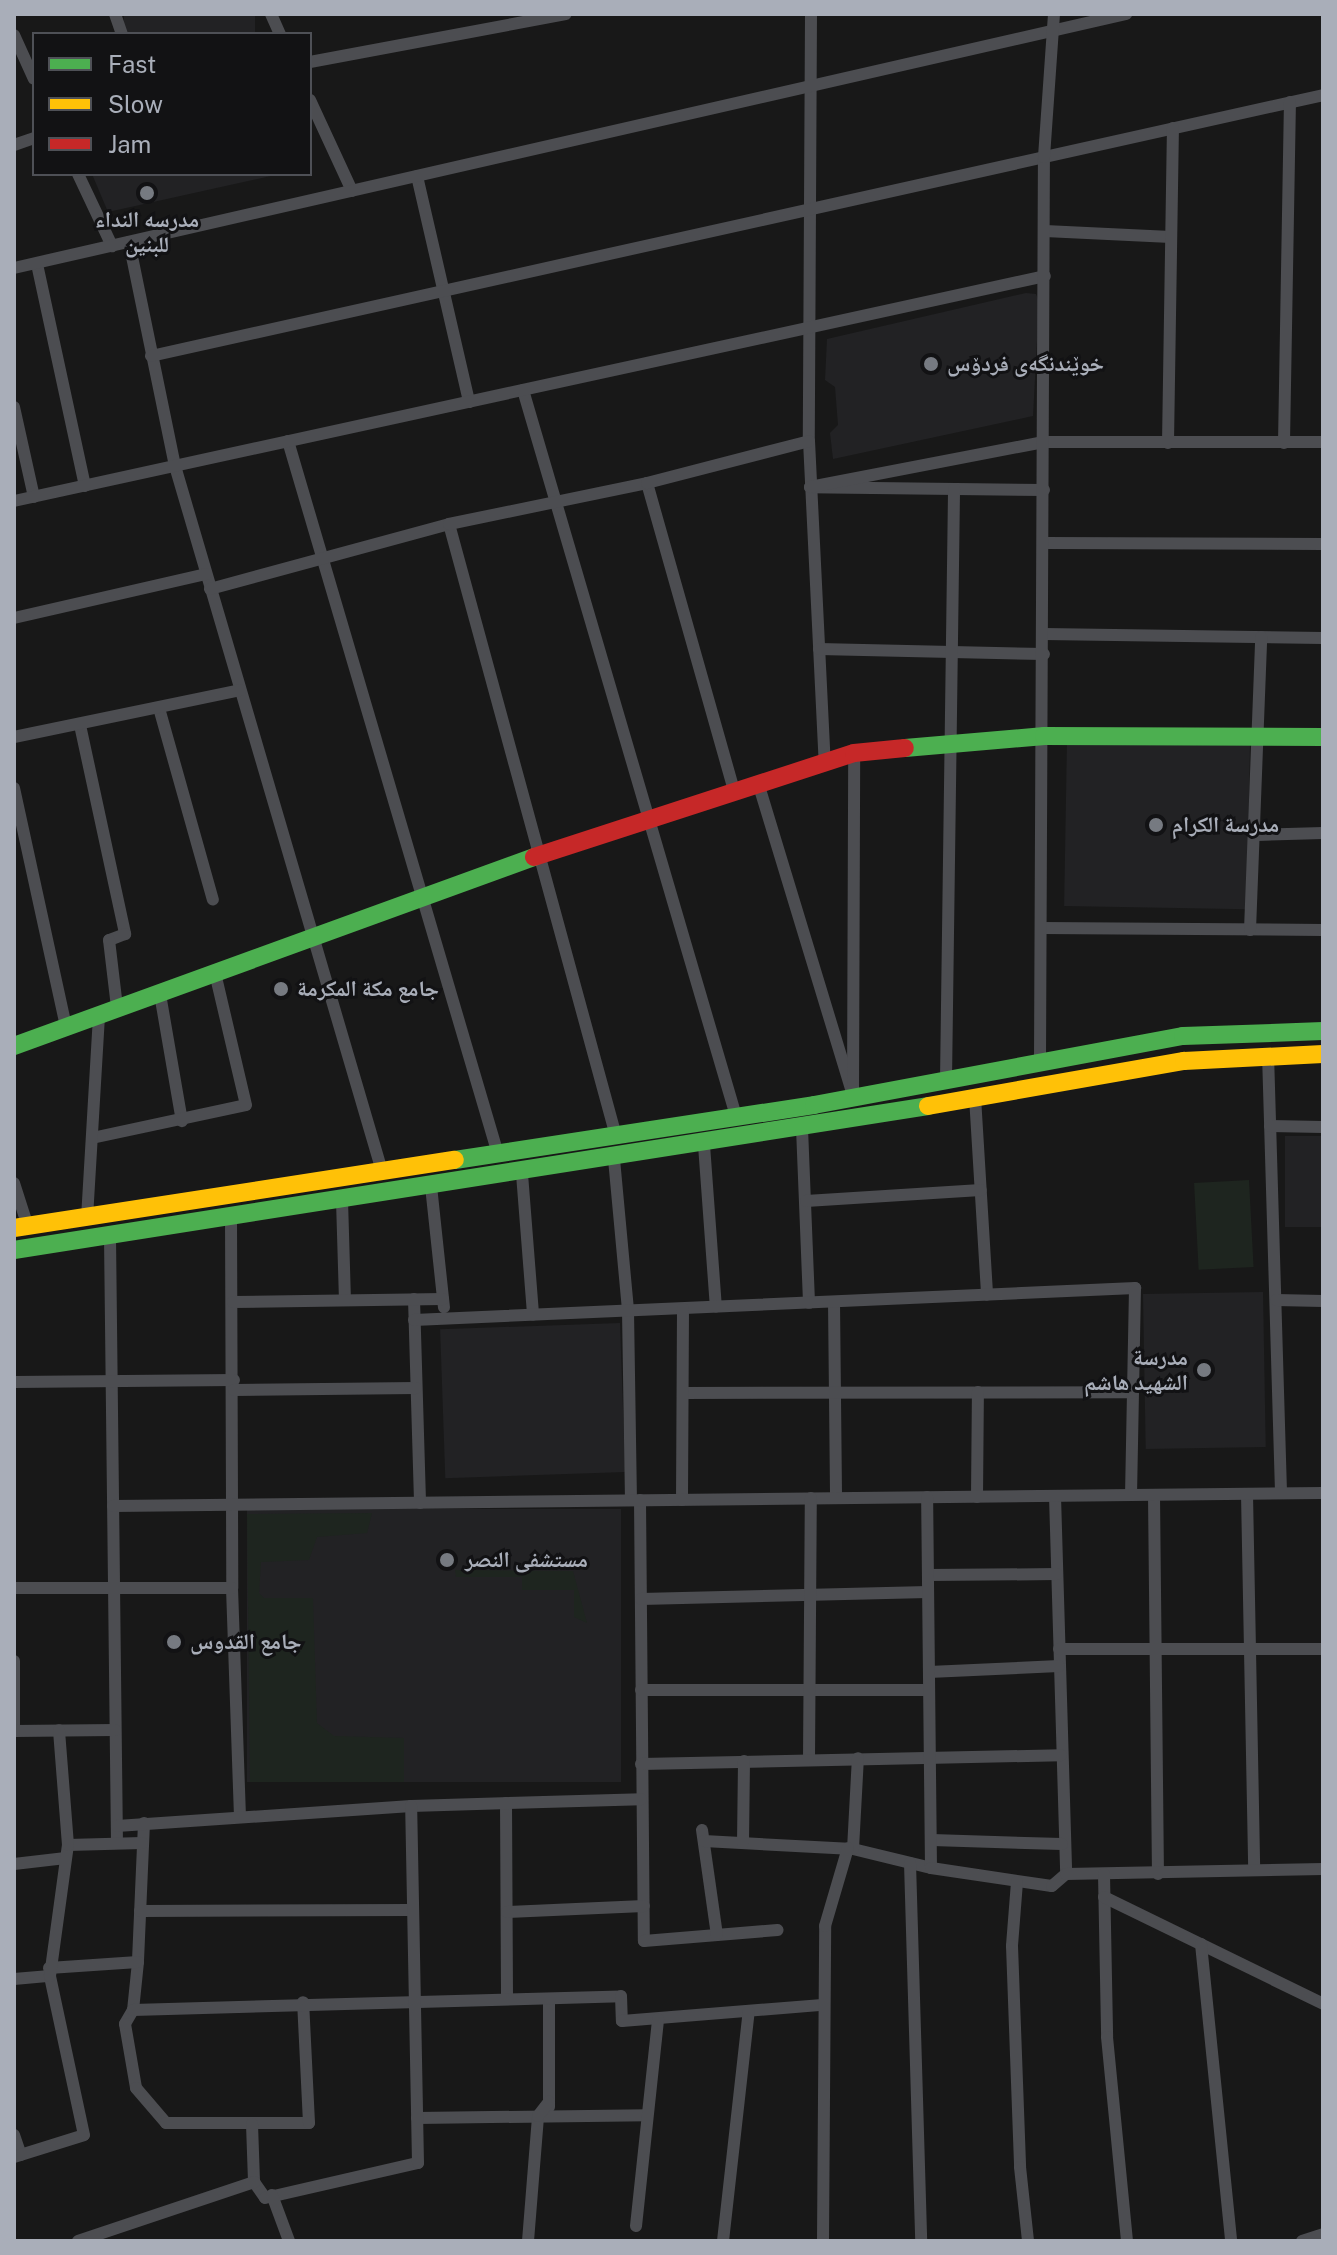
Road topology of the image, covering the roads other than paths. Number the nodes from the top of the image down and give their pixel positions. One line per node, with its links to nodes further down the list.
1 (566, 14): 7 (street)
2 (811, 14): 9 (street)
3 (1054, 14): 5 (street)
4 (1126, 14): 5 (street)
5 (1054, 30): 9 (street); 14 (street)
6 (15, 39): 8 (street)
7 (312, 62)
8 (32, 75)
9 (810, 87): 16 (street); 18 (street)
10 (1323, 95): 11 (street)
11 (1290, 102): 13 (street); 37 (street)
12 (312, 104): 17 (street)
13 (1173, 128): 14 (street); 20 (street)
14 (1044, 157): 18 (street); 19 (street)
15 (79, 176): 22 (street)
16 (417, 176): 17 (street); 26 (street)
17 (352, 191): 21 (street)
18 (811, 209): 26 (street); 27 (street)
19 (1045, 231): 20 (street); 25 (street)
20 (1171, 237): 36 (street)
21 (129, 242): 22 (street); 28 (street)
22 (112, 246): 23 (street)
23 (37, 264): 24 (street); 40 (street)
24 (14, 268)
25 (1045, 276): 27 (street); 34 (street)
26 (443, 291): 28 (street); 30 (street)
27 (809, 328): 29 (street); 33 (street)
28 (151, 356): 38 (street)
29 (523, 390): 30 (street); 45 (street)
30 (469, 402): 32 (street)
31 (14, 407): 44 (street)
32 (288, 441): 38 (street); 50 (street)
33 (809, 441): 39 (street); 41 (street)
34 (1044, 442): 36 (street); 41 (street); 43 (street)
35 (1323, 442): 37 (street)
36 (1168, 443): 37 (street)
37 (1284, 443)
38 (175, 466): 40 (street); 51 (street)
39 (647, 483): 45 (street); 72 (street)
40 (85, 486): 44 (street)
41 (810, 487): 42 (street); 57 (street)
42 (954, 489): 43 (street); 58 (street)
43 (1044, 490): 48 (street)
44 (34, 497): 46 (street)
45 (555, 499): 47 (street); 73 (street)
46 (14, 501)
47 (449, 524): 50 (street); 76 (street)
48 (1044, 543): 49 (street); 54 (street)
49 (1323, 544)
50 (326, 557): 52 (street); 77 (street)
51 (206, 574): 52 (street); 53 (street)
52 (210, 589): 60 (street)
53 (14, 618)
54 (1044, 634): 55 (street); 59 (street)
55 (1261, 637): 56 (street); 66 (street)
56 (1323, 638)
57 (819, 649): 58 (street); 69 (street)
58 (952, 649): 59 (street); 67 (street)
59 (1044, 654): 63 (street)
60 (240, 690): 61 (street); 82 (street)
61 (159, 708): 62 (street); 78 (street)
62 (80, 725): 64 (street); 85 (street)
63 (1044, 736): 66 (main road); 67 (main road); 79 (street)
64 (14, 737)
65 (1323, 737): 66 (main road)
66 (1257, 738): 75 (street)
67 (951, 744): 68 (main road); 92 (street)
68 (854, 753): 69 (main road); 93 (street)
69 (825, 763): 70 (main road)
70 (759, 786): 72 (main road); 93 (street)
71 (14, 788): 86 (street)
72 (735, 793): 73 (main road)
73 (646, 822): 76 (main road); 95 (street)
74 (1323, 833): 75 (street)
75 (1257, 835): 80 (street)
76 (538, 857): 77 (main road); 100 (street)
77 (422, 894): 82 (main road); 103 (street)
78 (213, 900)
79 (1041, 928): 80 (street); 91 (street)
80 (1250, 930): 81 (street)
81 (1323, 930)
82 (312, 936): 83 (main road); 106 (street)
83 (215, 973): 84 (main road); 96 (street)
84 (160, 994): 85 (main road); 96 (street)
85 (108, 1010): 86 (main road); 101 (street)
86 (66, 1026): 88 (main road)
87 (1323, 1031): 91 (main road)
88 (14, 1046)
89 (1268, 1054): 90 (main road); 94 (main road); 97 (street)
90 (1323, 1054)
91 (1040, 1060): 92 (main road)
92 (946, 1080): 93 (main road)
93 (853, 1096): 95 (main road)
94 (975, 1097): 99 (main road); 110 (street)
95 (736, 1116): 100 (main road)
96 (182, 1121): 101 (street)
97 (1270, 1126): 98 (street); 122 (street)
98 (1323, 1127)
99 (802, 1128): 102 (main road); 112 (street)
100 (616, 1136): 103 (main road)
101 (92, 1138): 114 (street)
102 (704, 1145): 104 (main road); 127 (street)
103 (498, 1154): 105 (main road)
104 (614, 1159): 107 (main road); 129 (street)
105 (429, 1164): 106 (main road); 109 (main road)
106 (382, 1171): 114 (main road)
107 (522, 1174): 109 (main road); 130 (street)
108 (14, 1183): 115 (street)
109 (431, 1186): 111 (main road); 120 (street)
110 (981, 1190): 112 (street); 118 (street)
111 (342, 1200): 113 (main road); 121 (street)
112 (806, 1201): 126 (street)
113 (231, 1217): 116 (main road); 124 (street)
114 (87, 1218): 115 (main road)
115 (21, 1228)
116 (110, 1237): 117 (main road); 134 (street)
117 (14, 1250)
118 (987, 1295): 125 (street); 139 (street)
119 (414, 1299): 120 (street); 121 (street); 132 (street)
120 (443, 1299): 131 (street)
121 (345, 1300): 124 (street)
122 (1276, 1300): 123 (street); 141 (street)
123 (1323, 1301)
124 (233, 1302): 135 (street)
125 (834, 1302): 126 (street); 137 (street)
126 (809, 1303): 127 (street)
127 (716, 1307): 128 (street)
128 (683, 1309): 129 (street); 140 (street)
129 (628, 1311): 130 (street); 151 (street)
130 (533, 1315): 131 (street)
131 (444, 1318): 132 (street)
132 (414, 1320): 136 (street)
133 (14, 1382): 134 (street)
134 (112, 1382): 135 (street); 155 (street)
135 (234, 1385): 136 (street); 154 (street)
136 (416, 1388): 153 (street)
137 (833, 1392): 138 (street); 140 (street); 150 (street)
138 (978, 1392): 139 (street); 148 (street)
139 (1133, 1392): 144 (street)
140 (683, 1393): 152 (street)
141 (1281, 1493): 142 (street); 143 (street)
142 (1323, 1493)
143 (1247, 1494): 145 (street); 164 (street)
144 (1131, 1495): 145 (street); 146 (street)
145 (1154, 1495): 166 (street)
146 (1055, 1496): 148 (street); 156 (street)
147 (927, 1497): 148 (street); 150 (street); 157 (street)
148 (977, 1497)
149 (811, 1498): 150 (street); 152 (street); 162 (street)
150 (836, 1498)
151 (635, 1500): 152 (street); 153 (street); 163 (street)
152 (682, 1500)
153 (420, 1503): 154 (street)
154 (233, 1505): 155 (street); 159 (street)
155 (113, 1506): 160 (street)
156 (1057, 1574): 157 (street); 165 (street)
157 (928, 1575): 161 (street)
158 (14, 1588): 160 (street)
159 (232, 1588): 160 (street); 185 (street)
160 (114, 1589): 175 (street)
161 (928, 1592): 162 (street); 170 (street)
162 (810, 1595): 163 (street); 173 (street)
163 (641, 1599): 171 (street)
164 (1247, 1648): 166 (street); 167 (street); 199 (street)
165 (1059, 1649): 166 (street); 169 (street)
166 (1154, 1649): 202 (street)
167 (1323, 1649)
168 (14, 1661): 174 (street)
169 (1059, 1666): 170 (street); 176 (street)
170 (929, 1672): 172 (street)
171 (641, 1690): 173 (street); 181 (street)
172 (929, 1690): 173 (street); 177 (street)
173 (809, 1691): 179 (street)
174 (59, 1730): 175 (street); 194 (street)
175 (115, 1730): 187 (street)
176 (1061, 1755): 177 (street); 192 (street)
177 (930, 1757): 178 (street); 188 (street)
178 (858, 1758): 179 (street); 193 (street)
179 (809, 1759): 180 (street)
180 (744, 1761): 181 (street); 191 (street)
181 (641, 1764): 182 (street)
182 (641, 1799): 183 (street); 205 (street)
183 (506, 1803): 184 (street); 208 (street)
184 (411, 1806): 185 (street); 206 (street)
185 (240, 1816): 186 (street)
186 (144, 1823): 187 (street); 190 (street)
187 (117, 1826): 189 (street)
188 (932, 1840): 192 (street); 197 (street)
189 (117, 1843): 190 (street); 194 (street)
190 (142, 1843): 207 (street)
191 (743, 1843): 193 (street); 210 (street)
192 (1062, 1844): 200 (street)
193 (850, 1849): 195 (street); 220 (street)
194 (67, 1852): 196 (street); 213 (street)
195 (910, 1863): 197 (street); 239 (street)
196 (14, 1864)
197 (931, 1868): 203 (street)
198 (1323, 1869): 199 (street)
199 (1254, 1870): 202 (street)
200 (1066, 1874): 201 (street); 203 (street)
201 (1104, 1874): 202 (street); 204 (street)
202 (1158, 1874)
203 (1017, 1882): 240 (street)
204 (1104, 1897): 211 (street); 241 (street)
205 (644, 1906): 208 (street); 210 (street)
206 (411, 1910): 207 (street); 217 (street)
207 (140, 1911): 212 (street)
208 (507, 1912): 215 (street)
209 (778, 1930): 210 (street)
210 (717, 1935)
211 (1201, 1944): 219 (street); 242 (street)
212 (138, 1962): 213 (street); 221 (street)
213 (50, 1972): 214 (street); 229 (street)
214 (14, 1979)
215 (507, 1999): 216 (street); 217 (street)
216 (549, 1999): 223 (street); 225 (street)
217 (413, 2001): 218 (street); 226 (street)
218 (303, 2002): 221 (street); 227 (street)
219 (1323, 2004)
220 (822, 2005): 222 (street); 238 (street)
221 (133, 2010): 227 (street)
222 (749, 2011): 223 (street); 237 (street)
223 (658, 2019): 224 (street)
224 (647, 2115): 225 (street); 232 (street)
225 (543, 2116): 226 (street); 236 (street)
226 (417, 2118): 231 (street)
227 (252, 2124): 230 (street)
228 (14, 2135): 229 (street)
229 (17, 2156)
230 (254, 2182): 231 (street); 234 (street)
231 (272, 2195): 235 (street)
232 (636, 2226)
233 (1323, 2234): 243 (street)
234 (78, 2241)
235 (289, 2241)
236 (528, 2241)
237 (723, 2241)
238 (823, 2241)
239 (921, 2241)
240 (1028, 2241)
241 (1127, 2241)
242 (1231, 2241)
243 (1302, 2241)

